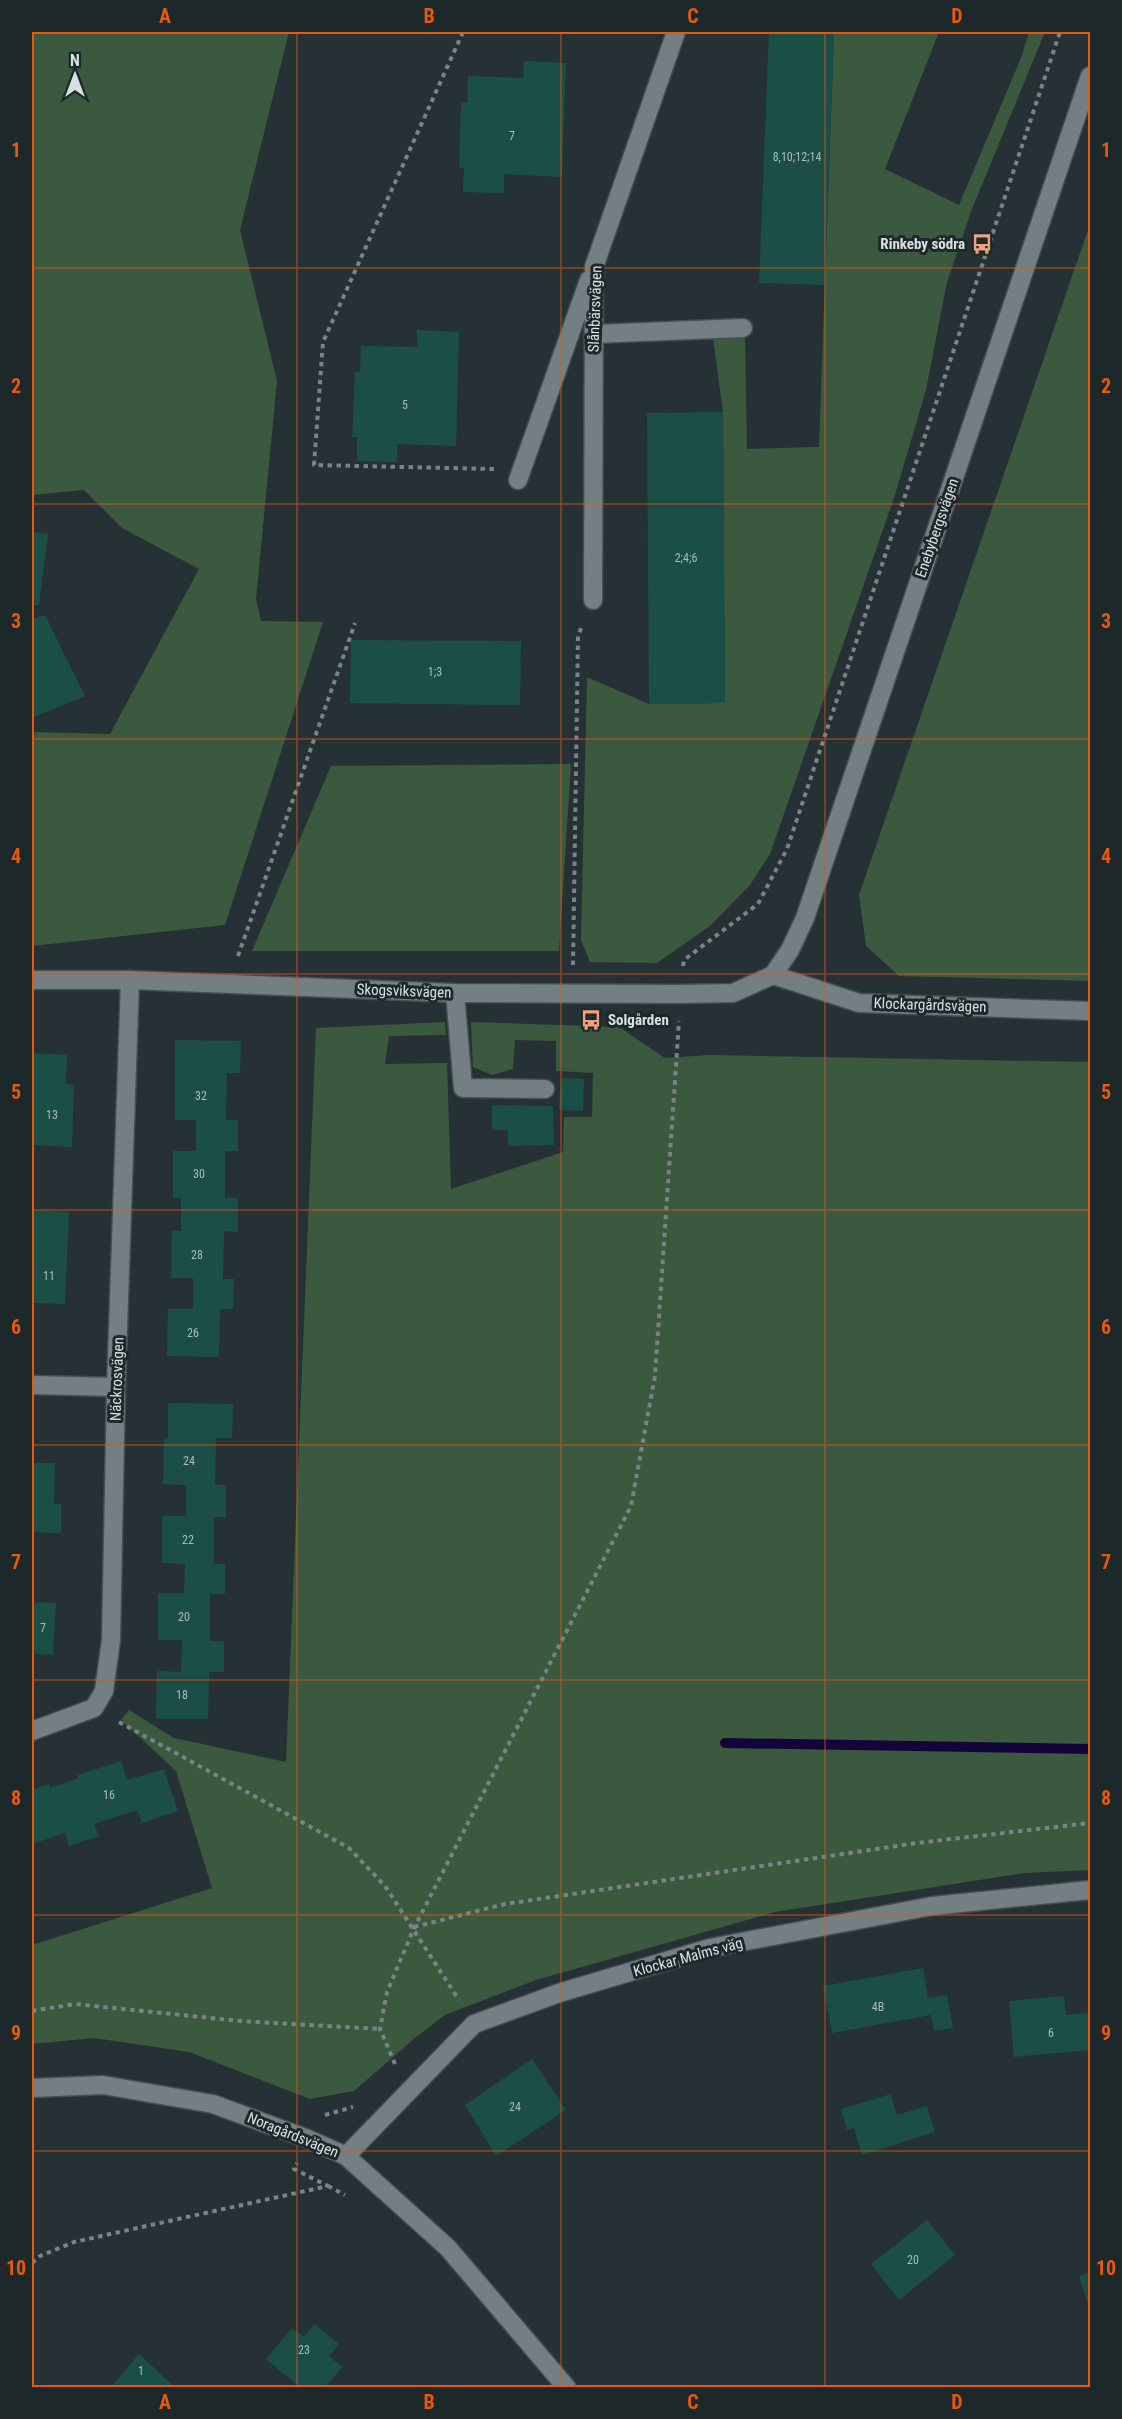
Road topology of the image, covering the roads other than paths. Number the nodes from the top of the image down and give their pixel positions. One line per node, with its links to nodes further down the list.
1 (676, 32): 3 (street, Slånbärsvägen)
2 (1090, 76): 8 (street, Enebybergsvägen)
3 (594, 267): 5 (street, Slånbärsvägen); 6 (street)
4 (743, 328): 5 (street)
5 (594, 334): 7 (street, Slånbärsvägen)
6 (520, 475)
7 (593, 600)
8 (773, 975): 11 (street, Skogsviksvägen); 12 (street, Klockargårdsvägen)
9 (32, 980): 10 (street, Skogsviksvägen)
10 (130, 980): 11 (street, Skogsviksvägen); 15 (street, Näckrosvägen)
11 (455, 993): 13 (street)
12 (1090, 1011)
13 (545, 1089)
14 (32, 1385): 15 (street)
15 (116, 1387): 16 (street, Näckrosvägen)
16 (32, 1731)
17 (1090, 1890): 19 (street, Klockar Malms väg)
18 (32, 2088): 19 (street, Noragårdsvägen)
19 (346, 2157): 20 (street, Noragårdsvägen)
20 (567, 2388)

